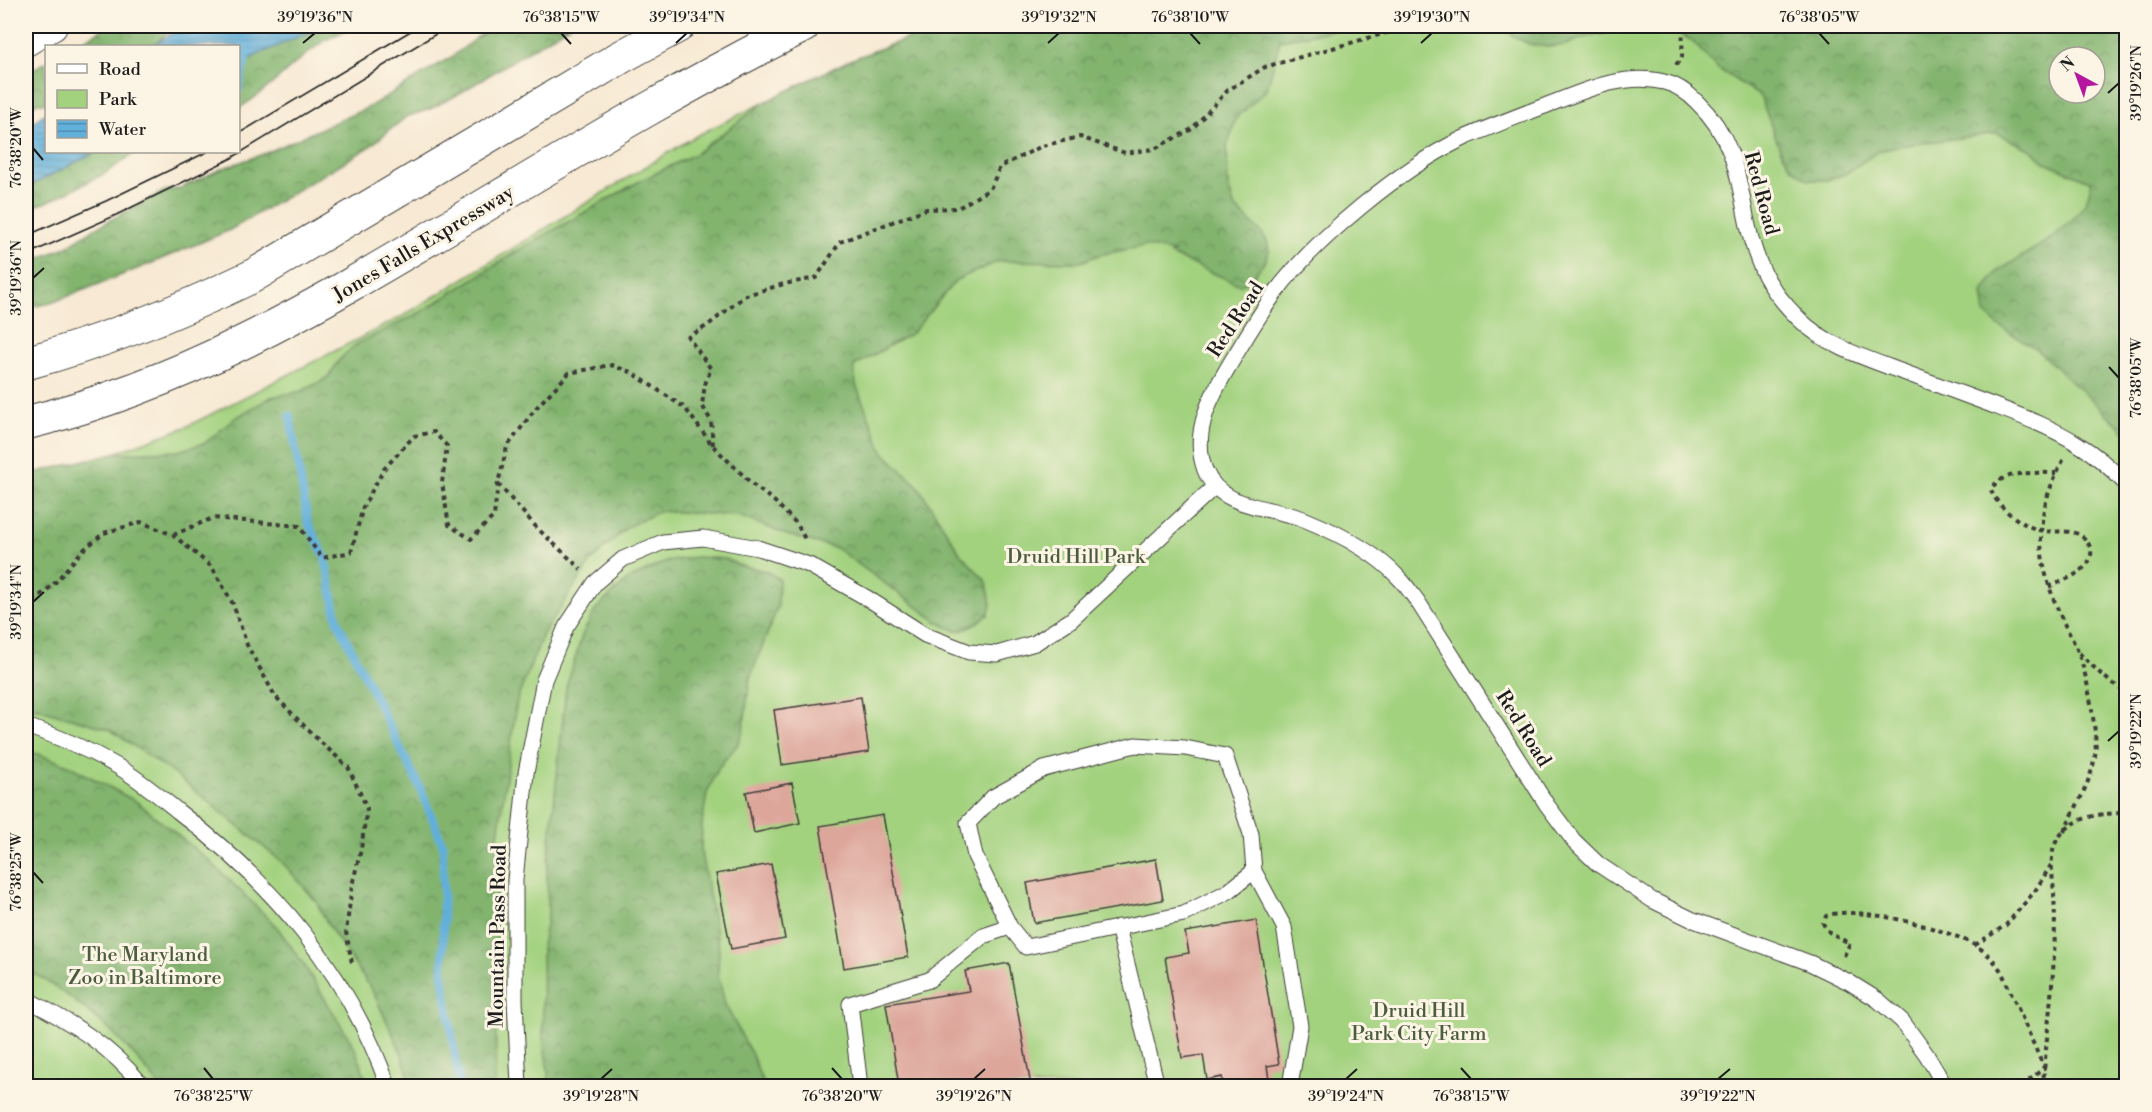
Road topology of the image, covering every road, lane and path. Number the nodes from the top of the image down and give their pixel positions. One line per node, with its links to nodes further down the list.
1 (52, 26): 6 (street)
2 (678, 26): 8 (highway)
3 (803, 26): 9 (highway, Jones Falls Expressway)
4 (1412, 26): 11 (path)
5 (1683, 26): 7 (path)
6 (26, 41)
7 (1665, 82): 10 (lane, Red Road); 15 (lane, Red Road)
8 (26, 363)
9 (26, 423)
10 (2074, 441): 12 (path); 14 (lane, Red Road)
11 (713, 446): 13 (path); 18 (path)
12 (2056, 473): 16 (path); 16 (path)
13 (498, 483): 17 (path); 19 (path)
14 (2127, 484)
15 (1214, 487): 18 (lane, Mountain Pass Road); 33 (lane, Red Road)
16 (2040, 531): 20 (path); 20 (path)
17 (173, 535): 21 (path); 32 (path)
18 (809, 565): 19 (lane, Mountain Pass Road)
19 (596, 583): 38 (lane, Mountain Pass Road)
20 (2049, 587): 22 (path)
21 (26, 607)
22 (2078, 652): 23 (path); 26 (path)
23 (2127, 693)
24 (26, 726): 37 (lane)
25 (2127, 813): 26 (path)
26 (2064, 832): 27 (path)
27 (2051, 865): 31 (path); 35 (path)
28 (1254, 871): 29 (lane); 30 (lane); 41 (lane)
29 (1010, 927): 30 (lane); 39 (lane)
30 (1118, 927): 40 (lane)
31 (1975, 945): 33 (path); 35 (path)
32 (353, 967)
33 (1835, 976): 42 (lane, Red Road)
34 (26, 999): 36 (lane)
35 (2044, 1068): 43 (path); 44 (path)
36 (143, 1086)
37 (388, 1086)
38 (519, 1086)
39 (860, 1086)
40 (1157, 1086)
41 (1290, 1086)
42 (1945, 1086)
43 (2022, 1086)
44 (2043, 1086)

